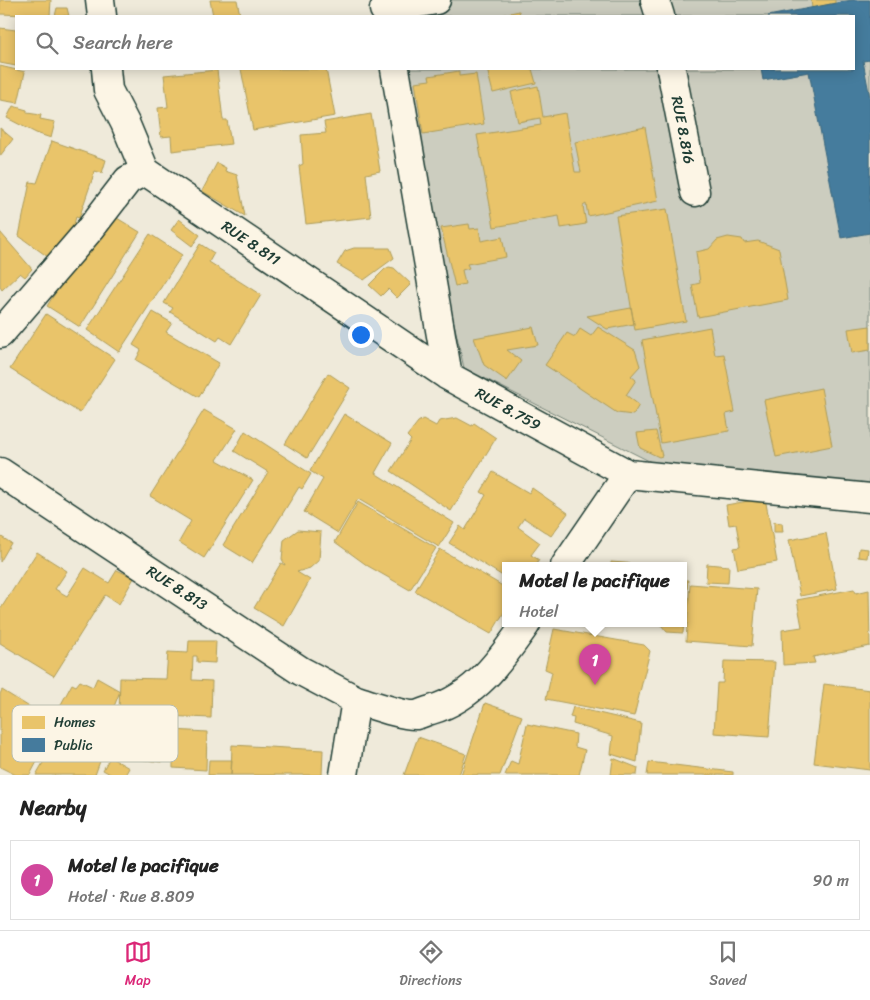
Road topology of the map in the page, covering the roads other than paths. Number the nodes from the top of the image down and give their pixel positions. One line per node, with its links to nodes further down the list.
1 (100, 0): 5 (street)
2 (436, 0): 4 (street)
3 (655, 0): 6 (street)
4 (384, 8)
5 (102, 15)
6 (660, 15)
7 (106, 70): 10 (street)
8 (395, 70): 13 (street)
9 (671, 70): 11 (street, RUE 8.816)
10 (145, 171): 12 (street); 13 (street, RUE 8.811)
11 (696, 192)
12 (0, 334)
13 (448, 376): 15 (street, RUE 8.759)
14 (0, 472): 19 (street, RUE 8.813)
15 (628, 474): 16 (street, RUE 8.759); 17 (street)
16 (870, 498)
17 (568, 562)
18 (524, 627): 19 (street, RUE 8.813)
19 (356, 700): 20 (street)
20 (344, 775)

